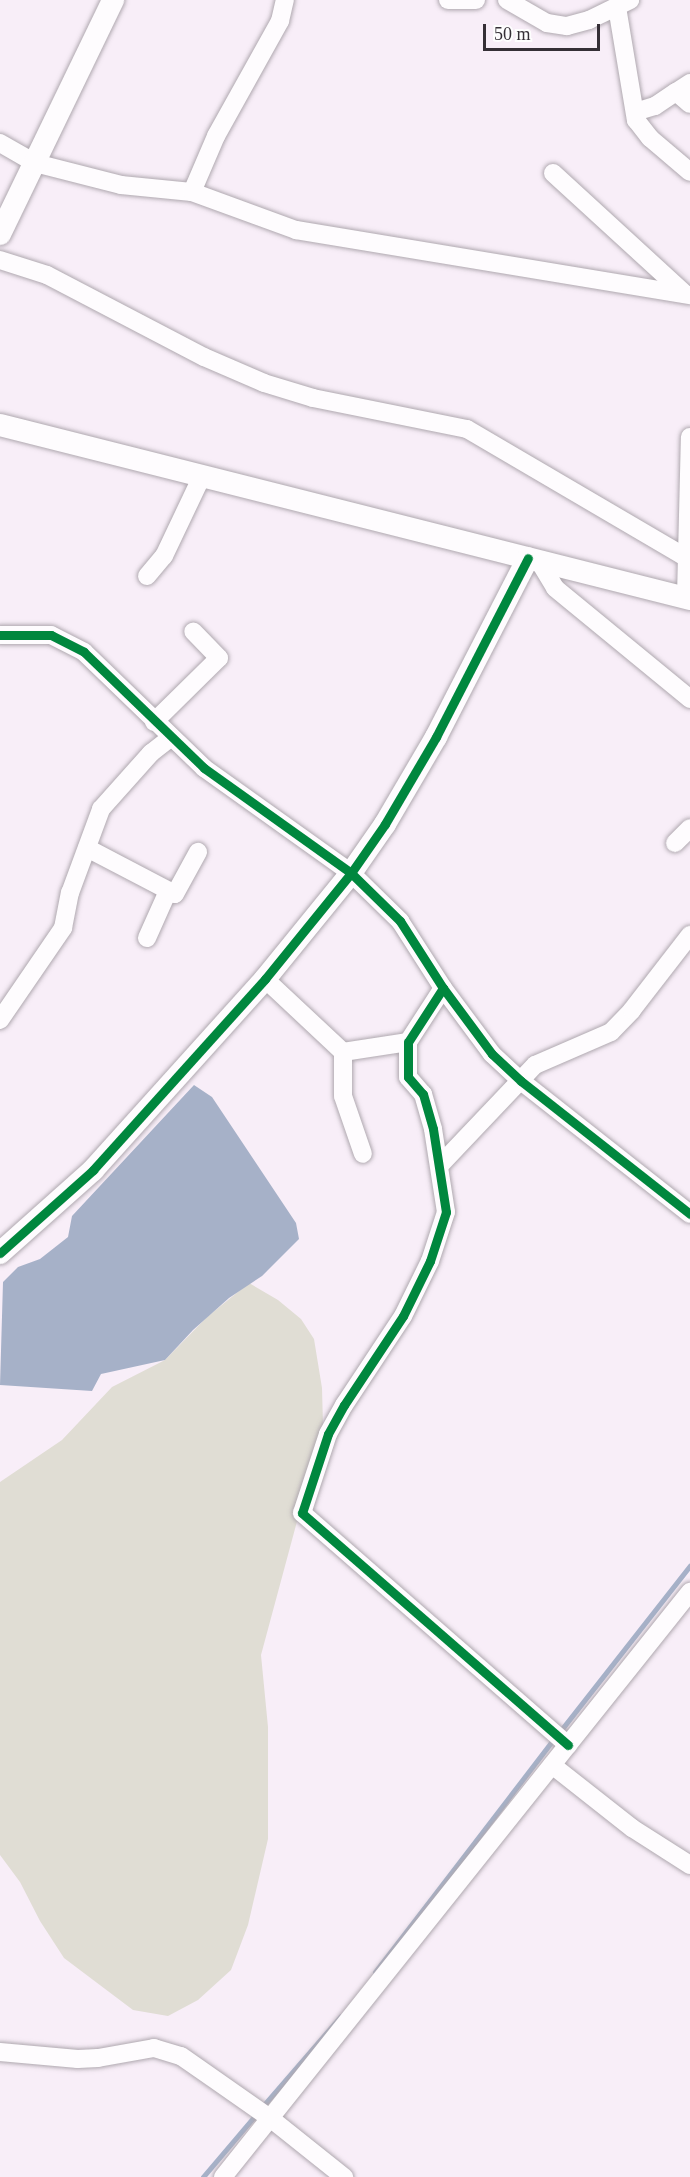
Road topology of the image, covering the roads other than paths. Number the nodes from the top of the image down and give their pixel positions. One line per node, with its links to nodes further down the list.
1 (113, 0): 10 (street)
2 (285, 0): 13 (street)
3 (448, 0): 4 (street)
4 (476, 0)
5 (507, 0): 6 (street)
6 (627, 2): 8 (street)
7 (686, 93): 8 (street)
8 (634, 112): 11 (street)
9 (0, 143): 10 (street)
10 (35, 163): 13 (street); 14 (street)
11 (690, 172)
12 (553, 173): 16 (street)
13 (192, 192): 16 (street)
14 (0, 234)
15 (0, 260): 20 (street)
16 (687, 295)
17 (0, 425): 19 (street)
18 (690, 437): 20 (street)
19 (202, 476): 21 (street); 22 (street)
20 (687, 558): 23 (street)
21 (533, 559): 23 (street); 26 (street); 33 (street)
22 (147, 576)
23 (688, 598)
24 (193, 631): 27 (street)
25 (0, 635): 27 (street)
26 (690, 699)
27 (154, 722): 28 (street)
28 (170, 738): 31 (street); 33 (street)
29 (690, 828): 30 (street)
30 (675, 843)
31 (87, 848): 34 (street); 39 (street)
32 (198, 852): 34 (street)
33 (351, 873): 37 (street); 38 (street)
34 (168, 891): 36 (street)
35 (690, 935): 42 (street)
36 (147, 939)
37 (265, 979): 41 (street); 46 (street)
38 (443, 988): 40 (street); 42 (street)
39 (0, 1020)
40 (408, 1042): 41 (street); 44 (street)
41 (343, 1052): 43 (street)
42 (521, 1081): 44 (street); 45 (street)
43 (363, 1154)
44 (441, 1164): 48 (street)
45 (690, 1214)
46 (0, 1253)
47 (690, 1592): 48 (street)
48 (568, 1745): 49 (street)
49 (552, 1765): 50 (street); 52 (street)
50 (690, 1864)
51 (0, 2052): 52 (street)
52 (270, 2118): 53 (street); 54 (street)
53 (223, 2177)
54 (344, 2177)

